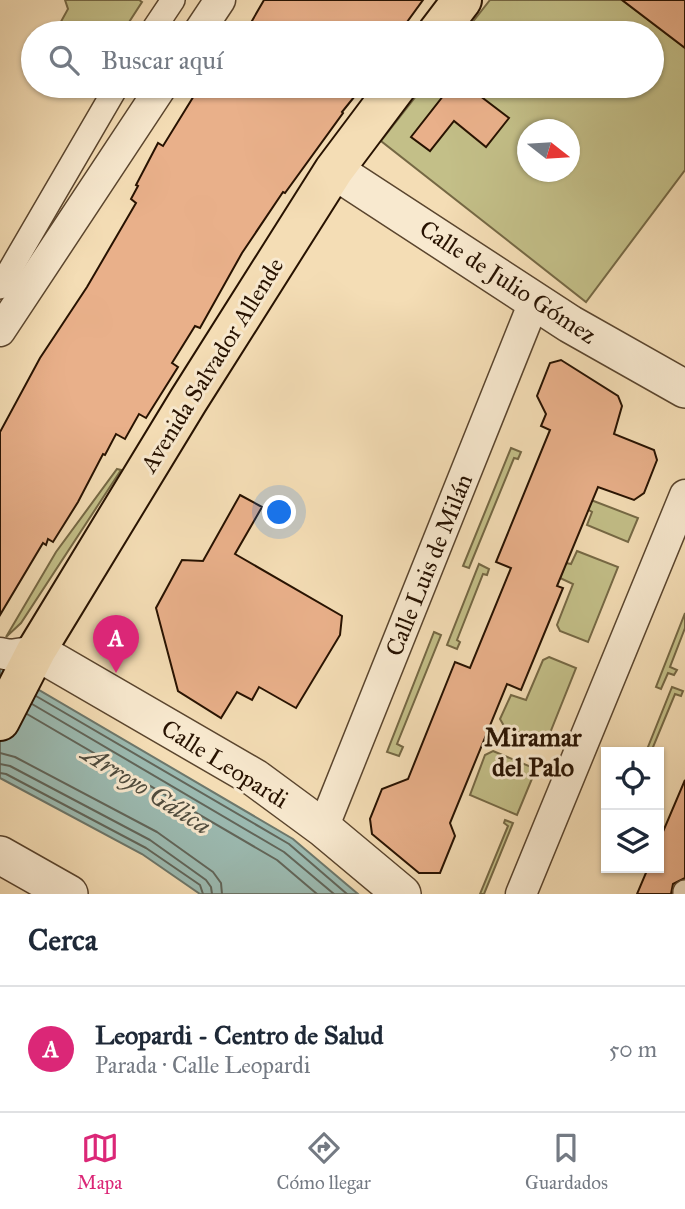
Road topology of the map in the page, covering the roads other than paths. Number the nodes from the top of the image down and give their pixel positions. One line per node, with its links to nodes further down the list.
1 (173, 0): 4 (street)
2 (220, 0): 5 (street)
3 (462, 0): 6 (main road)
4 (159, 21)
5 (206, 21)
6 (446, 21)
7 (110, 98): 11 (street)
8 (154, 98): 13 (street)
9 (388, 98): 10 (main road, Avenida Salvador Allende)
10 (334, 170): 12 (street, Calle de Julio Gómez); 16 (main road, Avenida Salvador Allende)
11 (0, 287)
12 (534, 302): 14 (street, Calle de Julio Gómez); 18 (street, Calle Luis de Milán)
13 (0, 331)
14 (685, 389)
15 (685, 495): 22 (street)
16 (18, 652): 17 (main road, Avenida Salvador Allende); 18 (street, Calle Leopardi)
17 (0, 721)
18 (323, 828): 21 (street, Calle Leopardi)
19 (0, 855): 20 (street)
20 (69, 894)
21 (402, 894)
22 (521, 894)

